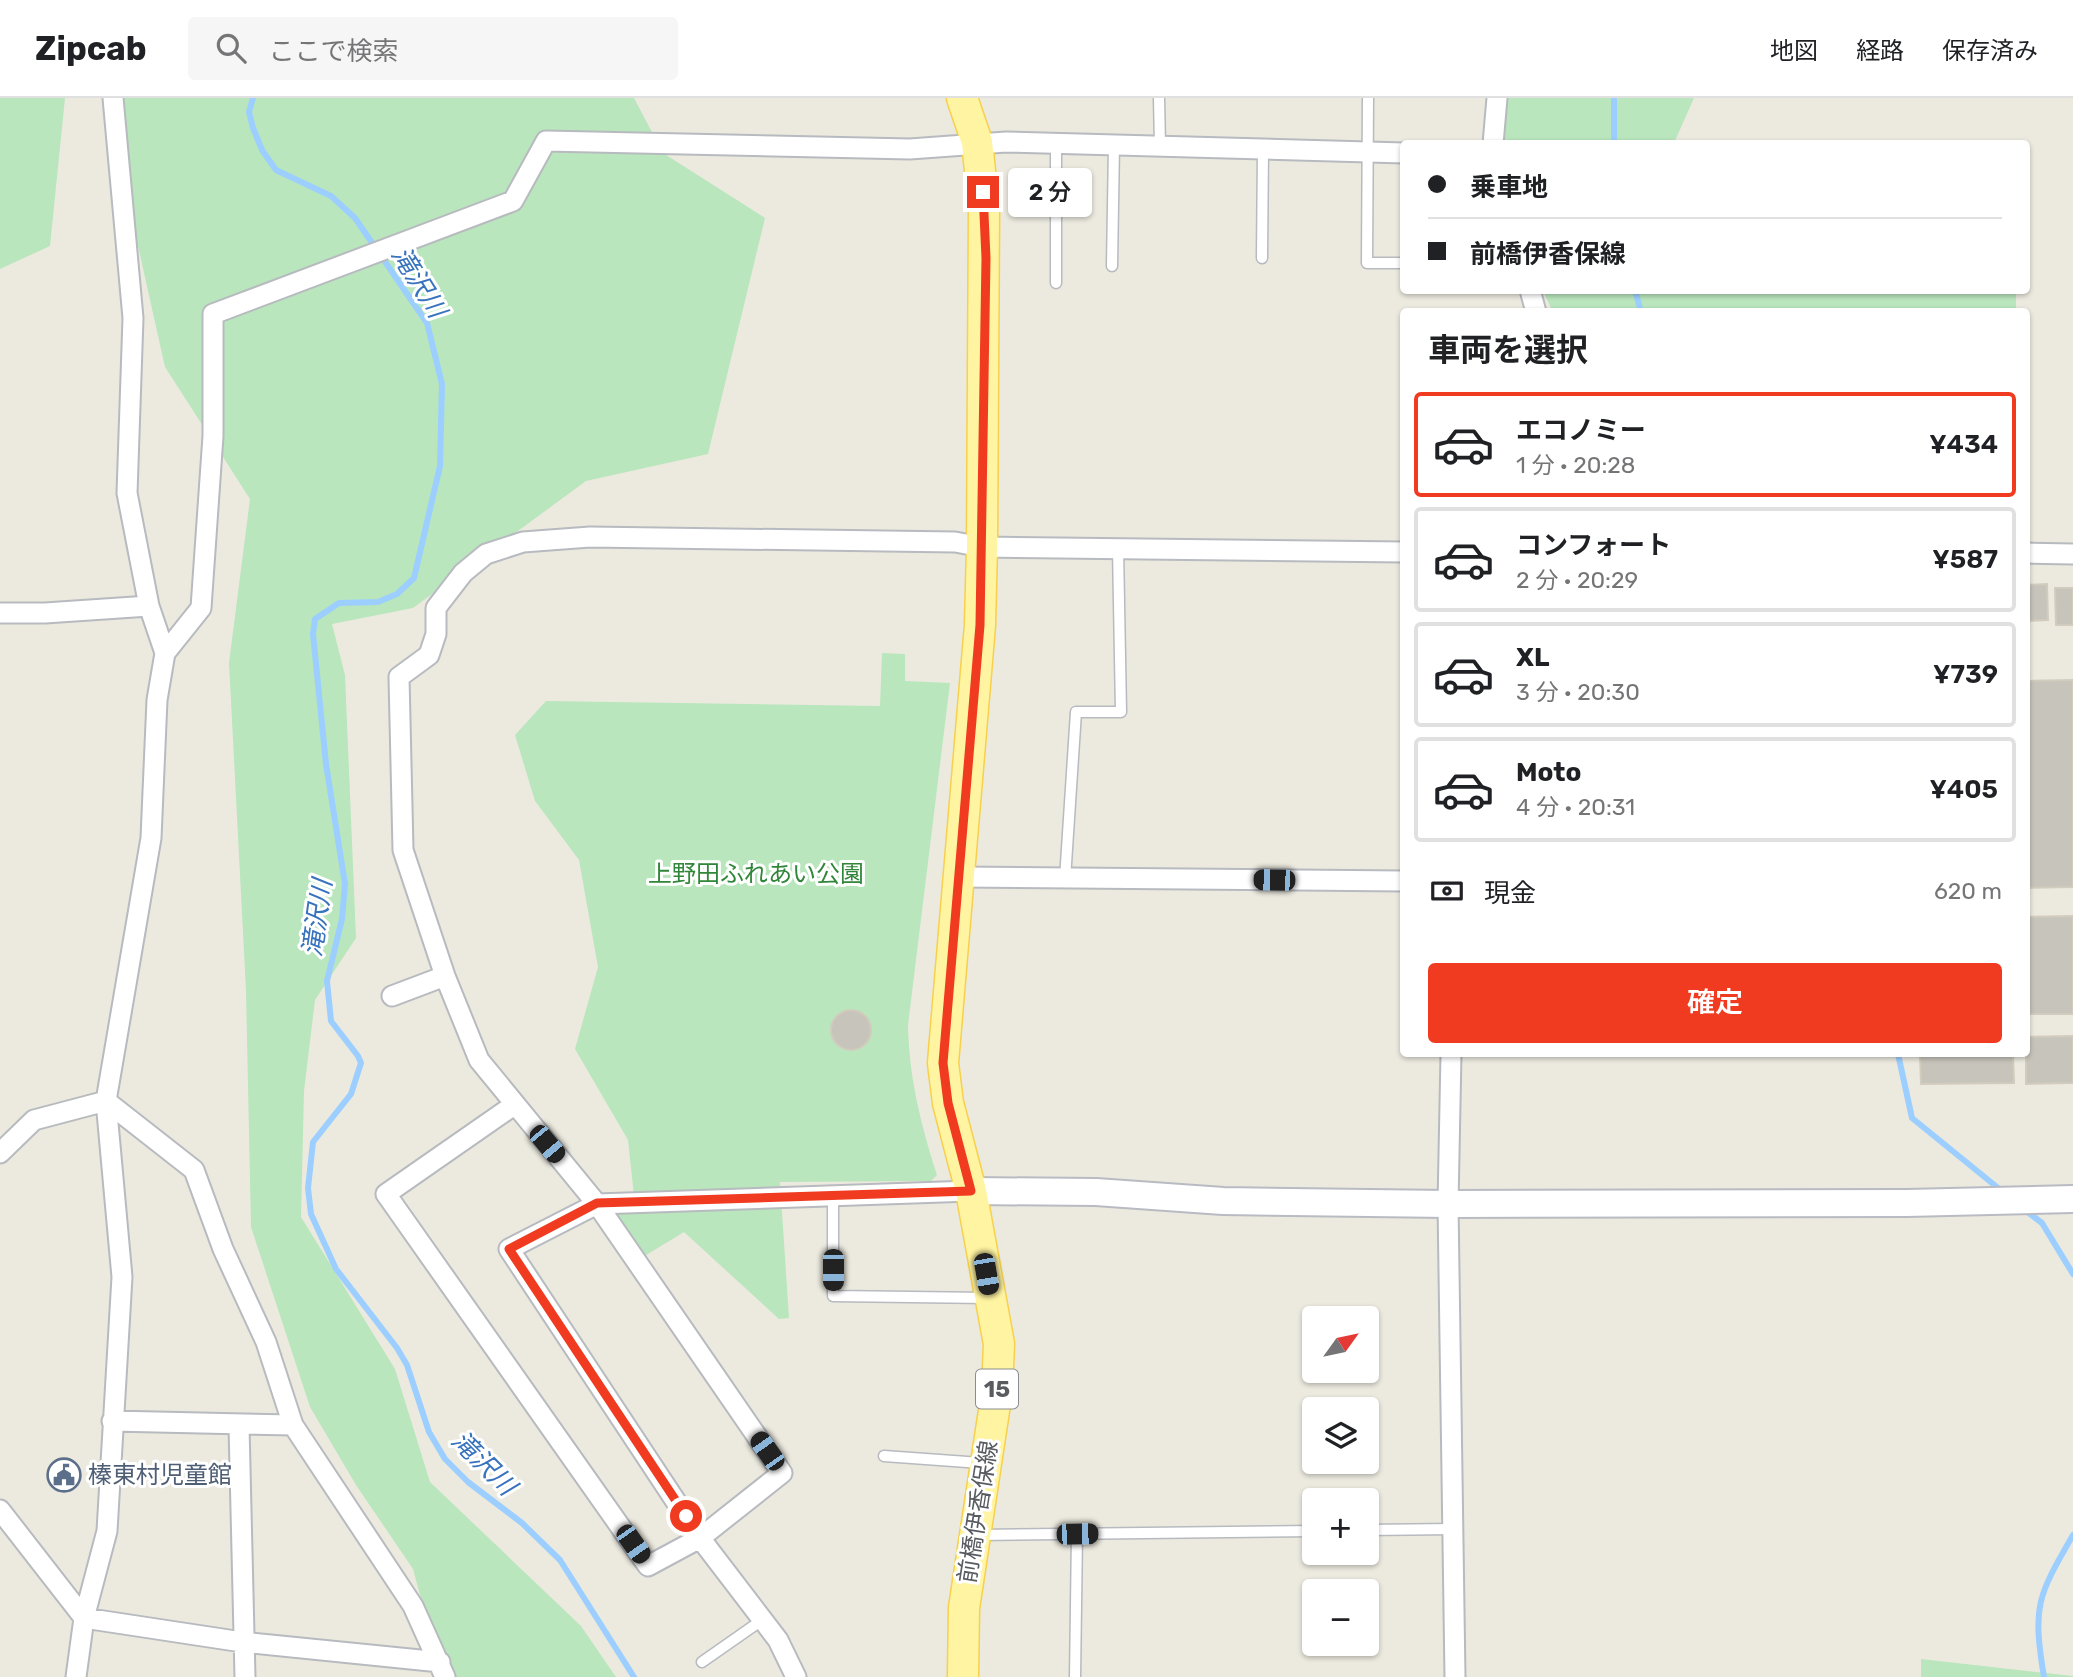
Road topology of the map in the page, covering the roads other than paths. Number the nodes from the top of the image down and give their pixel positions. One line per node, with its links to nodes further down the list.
1 (113, 98): 23 (street)
2 (962, 98): 7 (main road, 前橋伊香保線 / 15)
3 (1160, 98): 10 (lane)
4 (1368, 98): 12 (lane)
5 (1497, 98): 6 (street)
6 (1493, 140)
7 (977, 142): 8 (street); 18 (main road, 前橋伊香保線 / 15); 25 (street)
8 (1056, 144): 9 (street); 17 (lane)
9 (1114, 145): 10 (street); 16 (lane)
10 (1160, 146): 11 (street)
11 (1263, 149): 12 (street); 14 (lane)
12 (1368, 152): 13 (street); 15 (lane)
13 (1400, 153)
14 (1262, 258)
15 (1400, 263)
16 (1112, 266)
17 (1056, 283)
18 (982, 547): 19 (street); 26 (main road, 前橋伊香保線 / 15); 29 (street)
19 (1118, 548): 20 (street); 27 (lane)
20 (1400, 552)
21 (2030, 553): 22 (street)
22 (2073, 554)
23 (149, 606): 24 (street); 25 (street)
24 (0, 612)
25 (165, 653): 32 (street)
26 (960, 877): 27 (street); 35 (main road, 前橋伊香保線 / 15)
27 (1065, 878): 28 (street)
28 (1400, 881)
29 (445, 976): 30 (street); 33 (street)
30 (392, 996)
31 (1451, 1057): 39 (street)
32 (106, 1101): 34 (street); 41 (street); 42 (street)
33 (514, 1105): 38 (street); 52 (street)
34 (0, 1153)
35 (971, 1191): 36 (street); 39 (street); 40 (main road, 前橋伊香保線 / 15)
36 (833, 1193): 38 (street); 40 (lane)
37 (2073, 1199): 39 (street)
38 (597, 1203): 52 (street); 52 (street)
39 (1448, 1203): 47 (street)
40 (990, 1298): 45 (main road, 前橋伊香保線 / 15)
41 (112, 1421): 43 (street); 53 (street)
42 (293, 1425): 43 (street); 57 (street)
43 (239, 1426): 55 (street)
44 (884, 1456): 45 (lane)
45 (985, 1463): 51 (main road, 前橋伊香保線 / 15)
46 (0, 1510): 53 (street)
47 (1455, 1529): 48 (lane); 63 (street)
48 (1379, 1530)
49 (1302, 1531): 50 (lane)
50 (1077, 1534): 51 (lane); 62 (lane)
51 (973, 1535): 61 (main road, 前橋伊香保線 / 15)
52 (701, 1538): 54 (street)
53 (85, 1618): 55 (street); 58 (street)
54 (762, 1619): 56 (lane); 60 (street)
55 (242, 1642): 57 (street); 59 (street)
56 (702, 1662)
57 (442, 1670)
58 (76, 1677)
59 (245, 1677)
60 (796, 1677)
61 (963, 1677)
62 (1075, 1677)
63 (1455, 1677)

